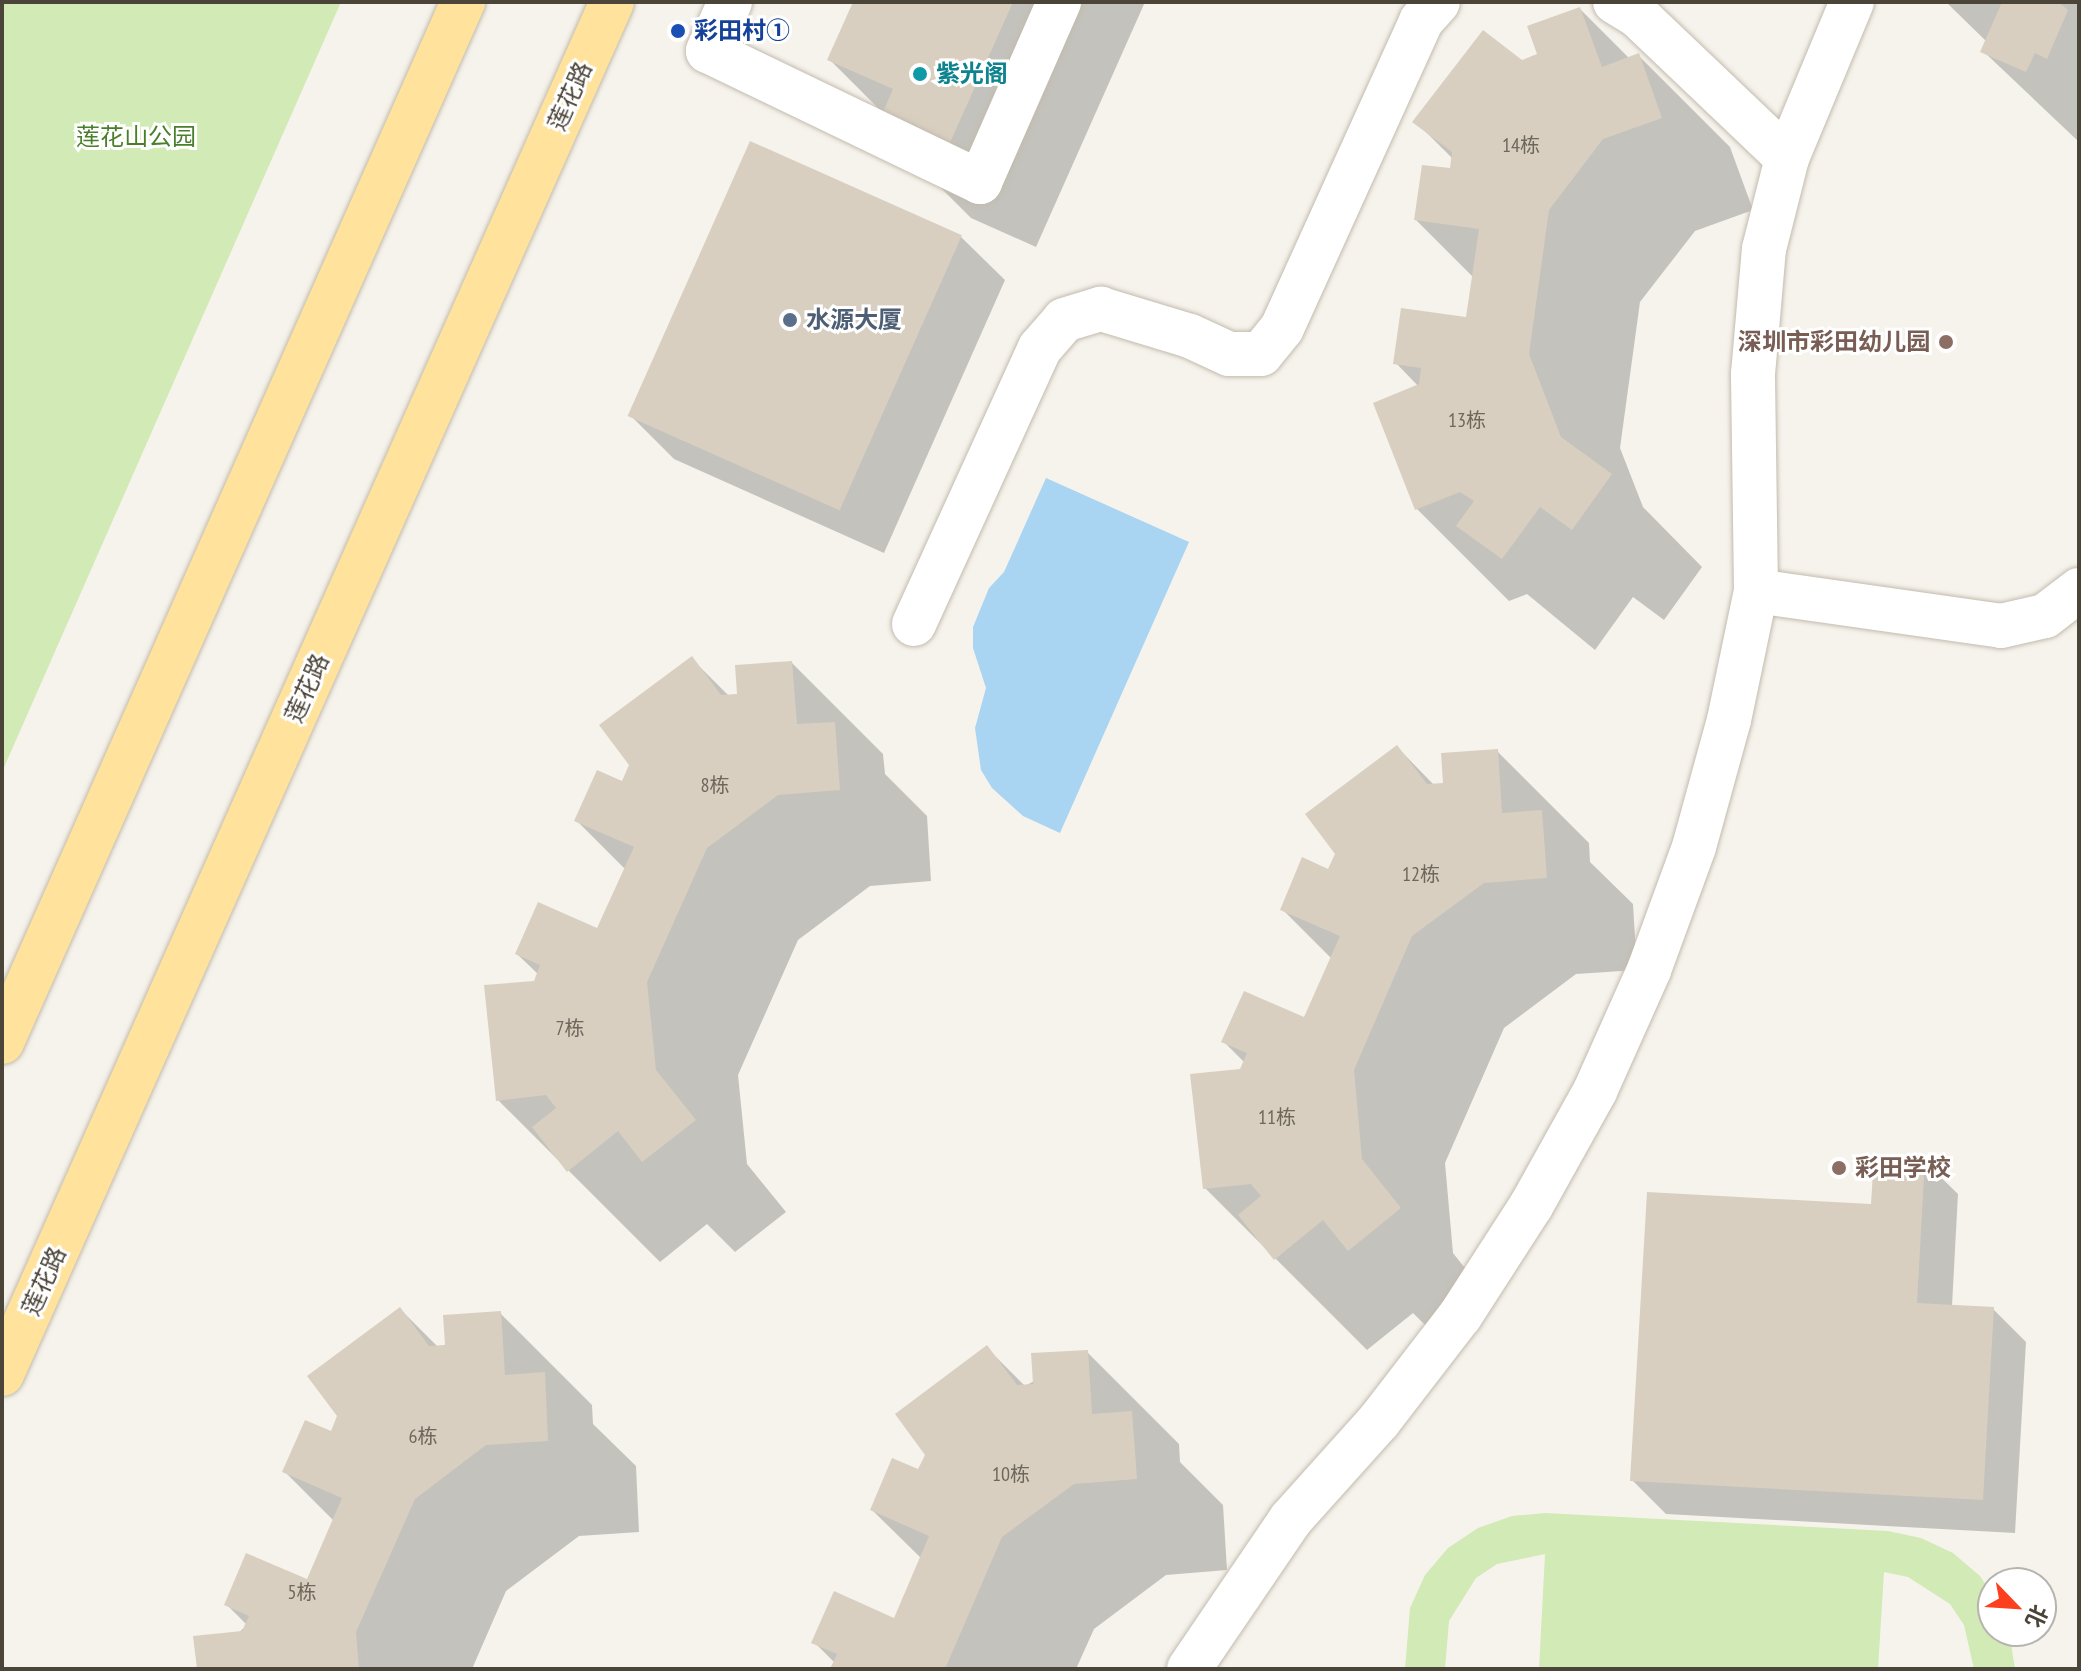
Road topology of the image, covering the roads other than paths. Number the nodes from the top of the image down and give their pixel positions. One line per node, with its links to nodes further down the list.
1 (463, 2): 12 (main road)
2 (612, 2): 13 (main road, 莲花路)
3 (730, 2): 4 (street)
4 (1059, 2)
5 (1438, 2): 11 (street)
6 (1615, 2): 8 (street)
7 (1852, 2): 8 (street)
8 (1787, 158): 10 (street)
9 (2079, 590): 10 (street)
10 (1756, 591): 14 (street)
11 (914, 624)
12 (2, 1042)
13 (2, 1374)
14 (1189, 1669)

